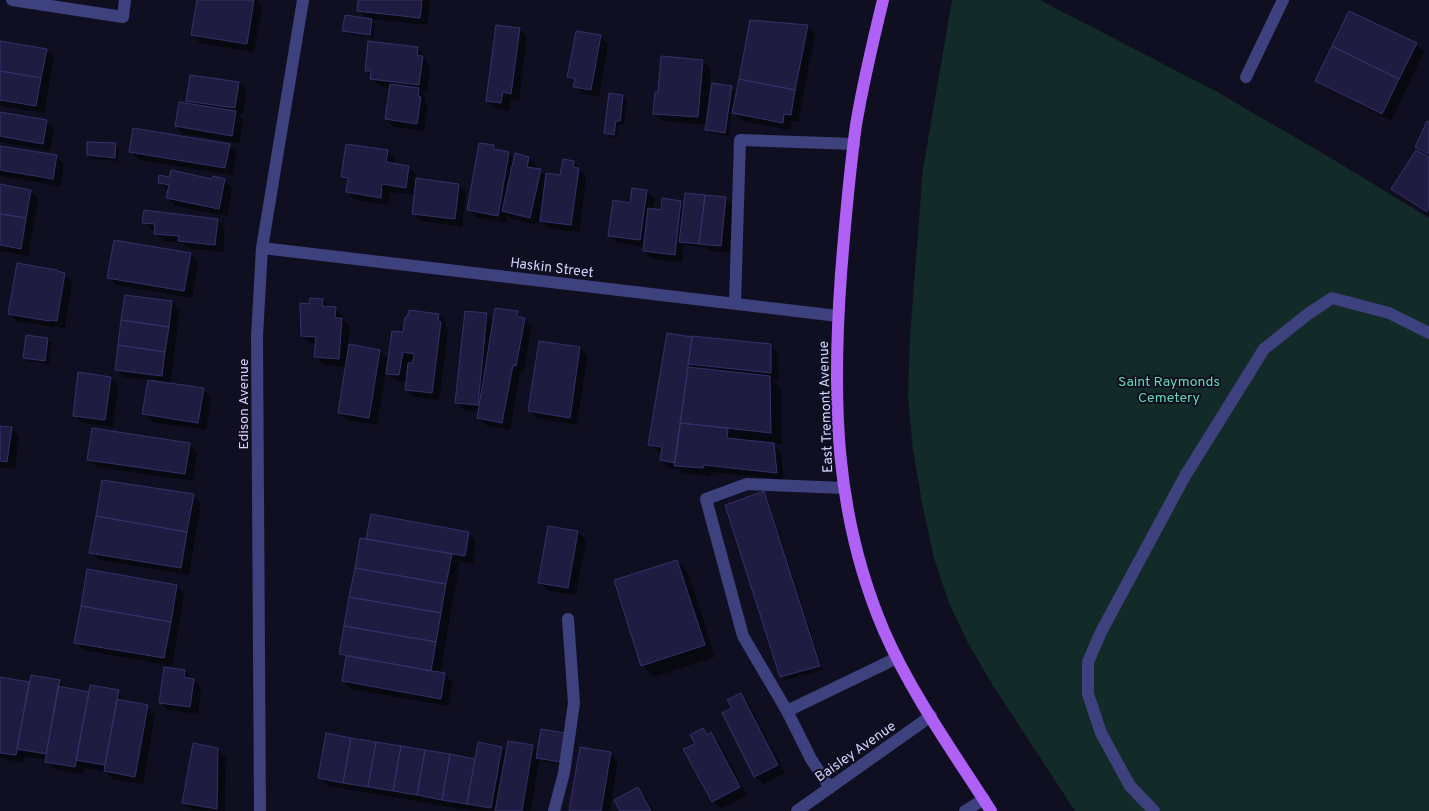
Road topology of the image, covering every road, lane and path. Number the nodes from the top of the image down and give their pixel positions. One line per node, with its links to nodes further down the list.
1 (12, 0): 2 (street)
2 (125, 0)
3 (303, 0): 8 (street, Edison Avenue)
4 (883, 0): 7 (main road, East Tremont Avenue)
5 (1283, 0): 6 (street)
6 (1246, 77)
7 (854, 144): 9 (street); 10 (main road, East Tremont Avenue)
8 (262, 248): 9 (street, Haskin Street); 19 (street, Edison Avenue)
9 (735, 303): 10 (street, Haskin Street)
10 (838, 316): 12 (main road, East Tremont Avenue)
11 (1429, 333): 24 (street)
12 (843, 488): 14 (main road, East Tremont Avenue); 15 (street)
13 (568, 619): 20 (street)
14 (897, 658): 15 (street); 16 (main road, East Tremont Avenue)
15 (787, 710): 17 (street)
16 (930, 716): 17 (street, Baisley Avenue); 18 (main road, East Tremont Avenue)
17 (830, 788): 21 (street, Baisley Avenue)
18 (984, 799): 22 (street); 23 (main road, East Tremont Avenue)
19 (260, 811)
20 (554, 811)
21 (797, 811)
22 (965, 811)
23 (992, 811)
24 (1154, 811)

